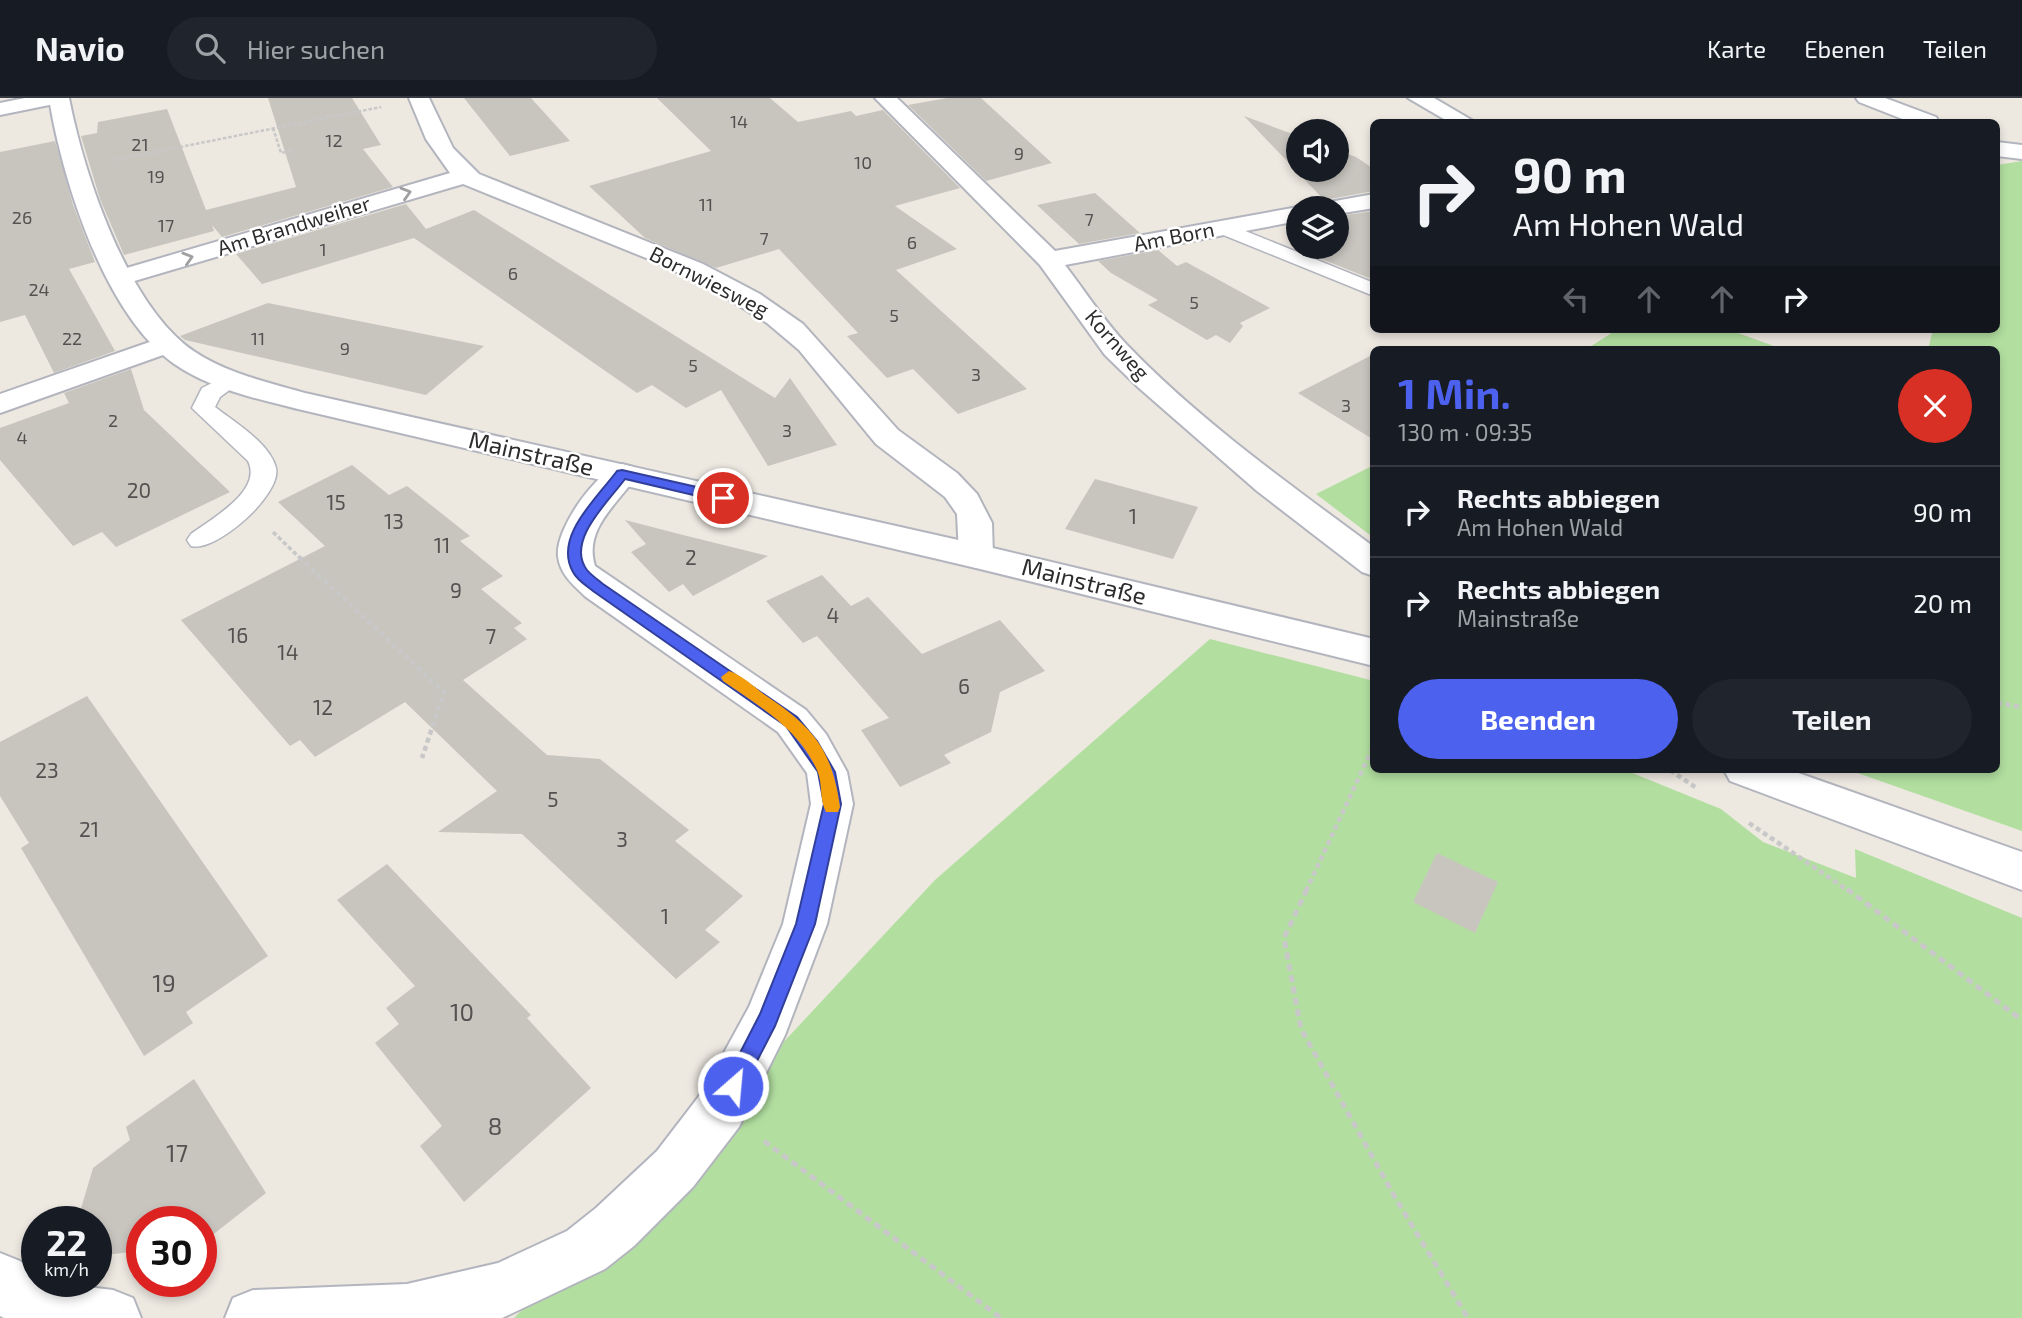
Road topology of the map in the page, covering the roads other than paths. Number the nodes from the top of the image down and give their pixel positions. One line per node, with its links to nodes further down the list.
1 (58, 98): 6 (street); 17 (street, Mainstraße)
2 (886, 98): 16 (street, Kornweg)
3 (1419, 98): 7 (street)
4 (1867, 98): 8 (street)
5 (419, 99): 11 (street, Bornwiesweg)
6 (0, 109)
7 (1458, 119)
8 (1920, 119)
9 (2000, 149): 10 (street)
10 (2022, 152)
11 (465, 176): 17 (street, Am Brandweiher, one-way to 11); 24 (street, Bornwiesweg)
12 (1370, 202): 13 (street)
13 (1349, 205)
14 (1286, 216): 15 (street, Am Born)
15 (1223, 228): 16 (street, Am Born); 18 (lane)
16 (1049, 260): 25 (street, Kornweg)
17 (122, 277): 19 (street, Mainstraße)
18 (1370, 288)
19 (167, 344): 20 (street, Mainstraße); 21 (street)
20 (232, 380): 22 (street, Mainstraße); 23 (lane)
21 (0, 404)
22 (622, 474): 24 (street, Mainstraße); 31 (street)
23 (200, 540)
24 (976, 556): 26 (street, Mainstraße)
25 (1370, 561)
26 (1370, 652)
27 (1760, 776): 28 (street)
28 (2022, 871)
29 (0, 1281): 30 (street)
30 (113, 1318)
31 (253, 1318)

